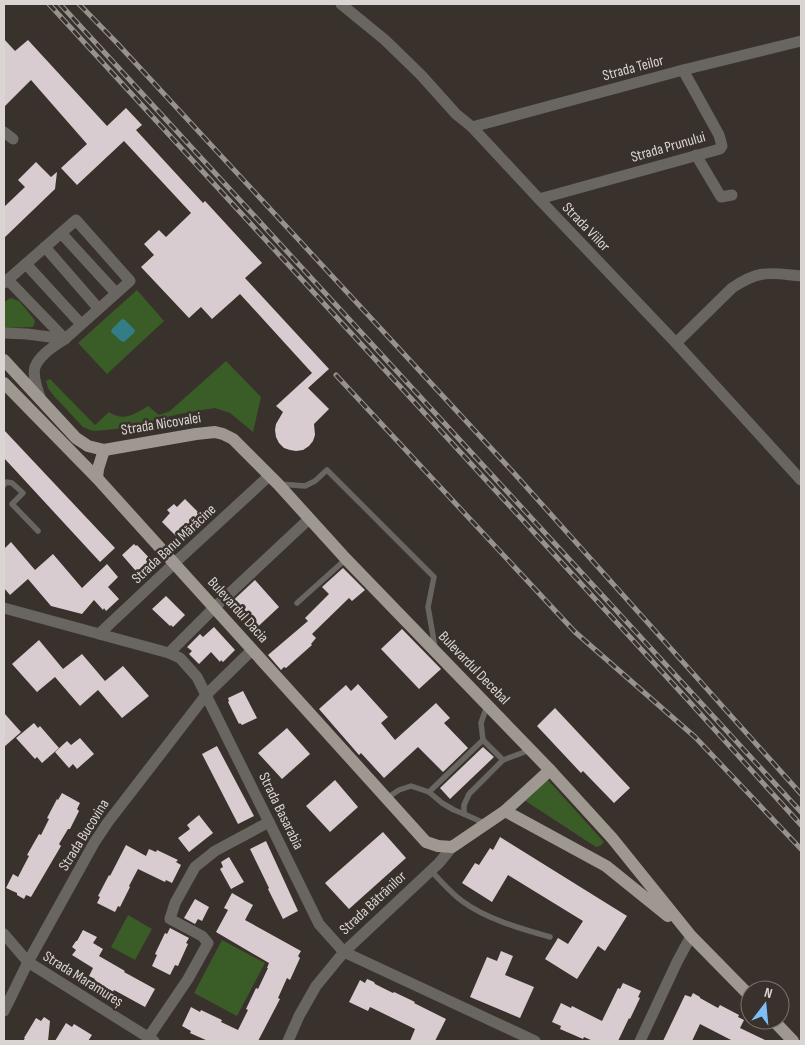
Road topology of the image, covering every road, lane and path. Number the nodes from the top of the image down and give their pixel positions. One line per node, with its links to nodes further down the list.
1 (341, 4): 4 (street, Strada Viilor)
2 (801, 40): 3 (street, Strada Teilor)
3 (682, 70): 4 (street, Strada Teilor); 5 (street, Strada Prunului)
4 (472, 127): 7 (street, Strada Viilor)
5 (696, 155): 6 (street); 7 (street, Strada Prunului)
6 (732, 195)
7 (539, 199): 18 (street, Strada Viilor)
8 (61, 233): 9 (street); 13 (street); 13 (street)
9 (45, 248): 10 (street); 14 (street)
10 (26, 264): 12 (street); 15 (street)
11 (801, 276): 18 (street)
12 (6, 282): 17 (street)
13 (116, 293): 14 (street)
14 (98, 308): 15 (street)
15 (81, 324): 17 (street)
16 (4, 333): 17 (street)
17 (65, 339): 21 (street)
18 (676, 343): 26 (street, Strada Viilor)
19 (4, 360): 21 (main road)
20 (4, 383): 24 (main road, Bulevardul Dacia)
21 (41, 400): 23 (main road)
22 (223, 434): 23 (main road, Strada Nicovalei); 25 (main road, Bulevardul Decebal)
23 (104, 450): 24 (main road)
24 (97, 478): 31 (main road, Bulevardul Dacia)
25 (273, 480): 28 (main road, Bulevardul Decebal); 31 (street, Strada Banu Mărăcine); 37 (lane)
26 (801, 480)
27 (4, 484): 29 (lane)
28 (309, 519): 30 (main road, Bulevardul Decebal); 34 (street)
29 (38, 531)
30 (346, 559): 32 (lane); 37 (main road, Bulevardul Decebal)
31 (174, 564): 34 (main road, Bulevardul Dacia); 35 (street, Strada Banu Mărăcine)
32 (297, 603)
33 (4, 608): 35 (street, Strada Basarabia)
34 (214, 608): 36 (main road, Bulevardul Dacia); 38 (street)
35 (99, 634): 38 (street, Strada Basarabia)
36 (252, 650): 39 (street, Strada Bucovina); 46 (main road, Bulevardul Dacia)
37 (436, 652): 40 (main road, Bulevardul Decebal)
38 (169, 653): 39 (street, Strada Basarabia)
39 (206, 694): 49 (street, Strada Basarabia); 57 (street, Strada Bucovina)
40 (488, 705): 41 (lane); 42 (main road, Bulevardul Decebal)
41 (483, 740): 43 (lane); 45 (lane)
42 (530, 750): 43 (lane); 44 (main road, Bulevardul Decebal)
43 (503, 760): 48 (lane)
44 (550, 770): 47 (main road, Strada Bătrânilor); 55 (main road, Bulevardul Decebal)
45 (429, 792): 46 (lane); 48 (lane)
46 (387, 798): 51 (main road, Bulevardul Dacia)
47 (505, 811): 50 (main road, Strada Bătrânilor); 55 (main road, Bulevardul Decebal)
48 (464, 814): 50 (lane)
49 (269, 822): 56 (street, Strada Basarabia); 61 (street)
50 (486, 824): 51 (main road, Strada Bătrânilor)
51 (452, 847): 52 (street, Strada Bătrânilor)
52 (430, 871): 54 (lane); 56 (street, Strada Bătrânilor)
53 (4, 934): 57 (street, Strada Maramureș)
54 (550, 936)
55 (691, 936): 58 (main road, Bulevardul Decebal); 64 (street)
56 (344, 952): 62 (street, Strada Bătrânilor); 63 (street, Strada Basarabia)
57 (28, 962): 59 (street, Strada Bucovina); 61 (street, Strada Maramureș)
58 (740, 986)
59 (5, 1008)
60 (782, 1030): 65 (main road)
61 (151, 1039)
62 (288, 1041)
63 (535, 1041)
64 (640, 1041)
65 (793, 1041)

